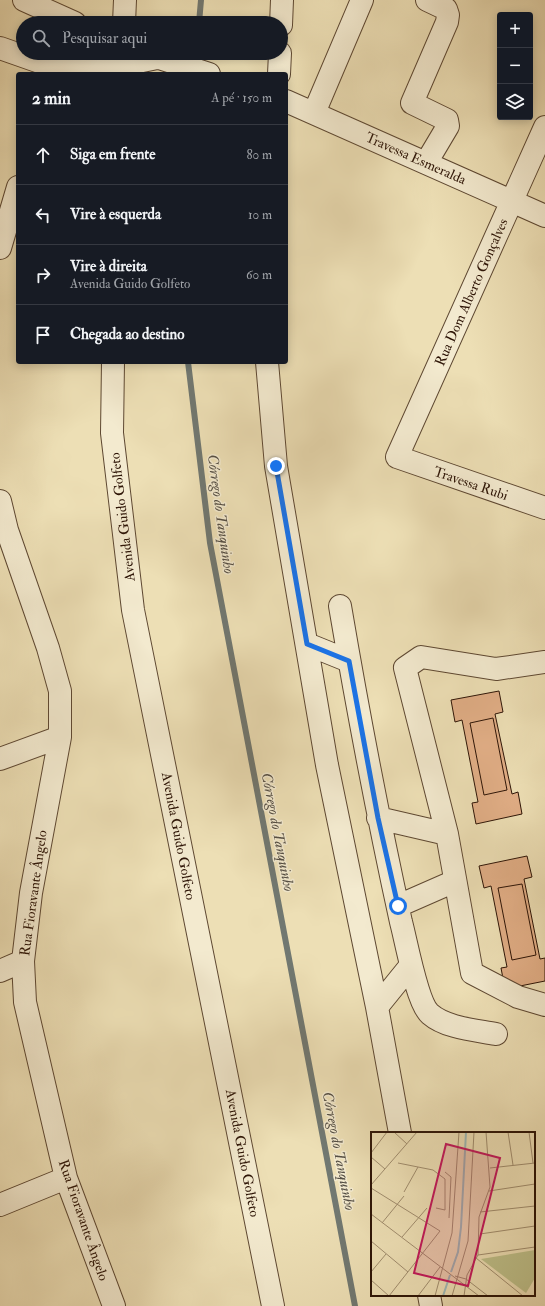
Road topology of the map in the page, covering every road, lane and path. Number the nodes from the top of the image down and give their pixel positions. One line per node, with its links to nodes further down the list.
1 (125, 0): 7 (street)
2 (282, 0): 8 (street)
3 (362, 0): 19 (street)
4 (427, 0): 21 (street)
5 (34, 7): 6 (street)
6 (57, 16)
7 (124, 16)
8 (281, 16)
9 (0, 48): 10 (street)
10 (16, 55)
11 (142, 60): 15 (street)
12 (166, 60): 16 (street)
13 (280, 60): 17 (street)
14 (36, 63): 15 (street)
15 (123, 64)
16 (203, 72)
17 (279, 72)
18 (288, 102): 19 (street, Travessa Esmeralda)
19 (314, 113): 21 (street, Travessa Esmeralda)
20 (545, 127): 23 (street, Rua Dom Alberto Gonçalves)
21 (426, 163): 23 (street, Travessa Esmeralda)
22 (16, 194): 25 (street)
23 (511, 201): 24 (street, Travessa Esmeralda); 28 (street, Rua Dom Alberto Gonçalves)
24 (545, 216)
25 (0, 248)
26 (113, 364): 53 (street, Avenida Guido Golfeto)
27 (267, 364): 33 (street)
28 (397, 457): 30 (street, Travessa Rubi)
29 (0, 501): 31 (street, Rua Fioravante Ângelo)
30 (545, 508)
31 (3, 532): 36 (street, Rua Fioravante Ângelo)
32 (340, 606): 34 (street)
33 (307, 644): 34 (street); 46 (street)
34 (349, 661): 38 (street)
35 (545, 662): 39 (street)
36 (60, 737): 37 (street); 42 (street, Rua Fioravante Ângelo)
37 (0, 759)
38 (378, 818): 39 (street); 41 (street)
39 (447, 834): 40 (street)
40 (455, 881): 41 (street); 45 (street)
41 (398, 906): 43 (street)
42 (23, 961): 44 (street); 49 (street, Rua Fioravante Ângelo)
43 (411, 965): 46 (street); 47 (street)
44 (0, 971)
45 (545, 1005)
46 (377, 1007): 48 (street)
47 (496, 1034)
48 (400, 1132)
49 (66, 1178): 50 (street); 52 (street, Rua Fioravante Ângelo)
50 (0, 1205)
51 (429, 1296): 54 (street)
52 (114, 1306)
53 (273, 1306)
54 (431, 1306)

